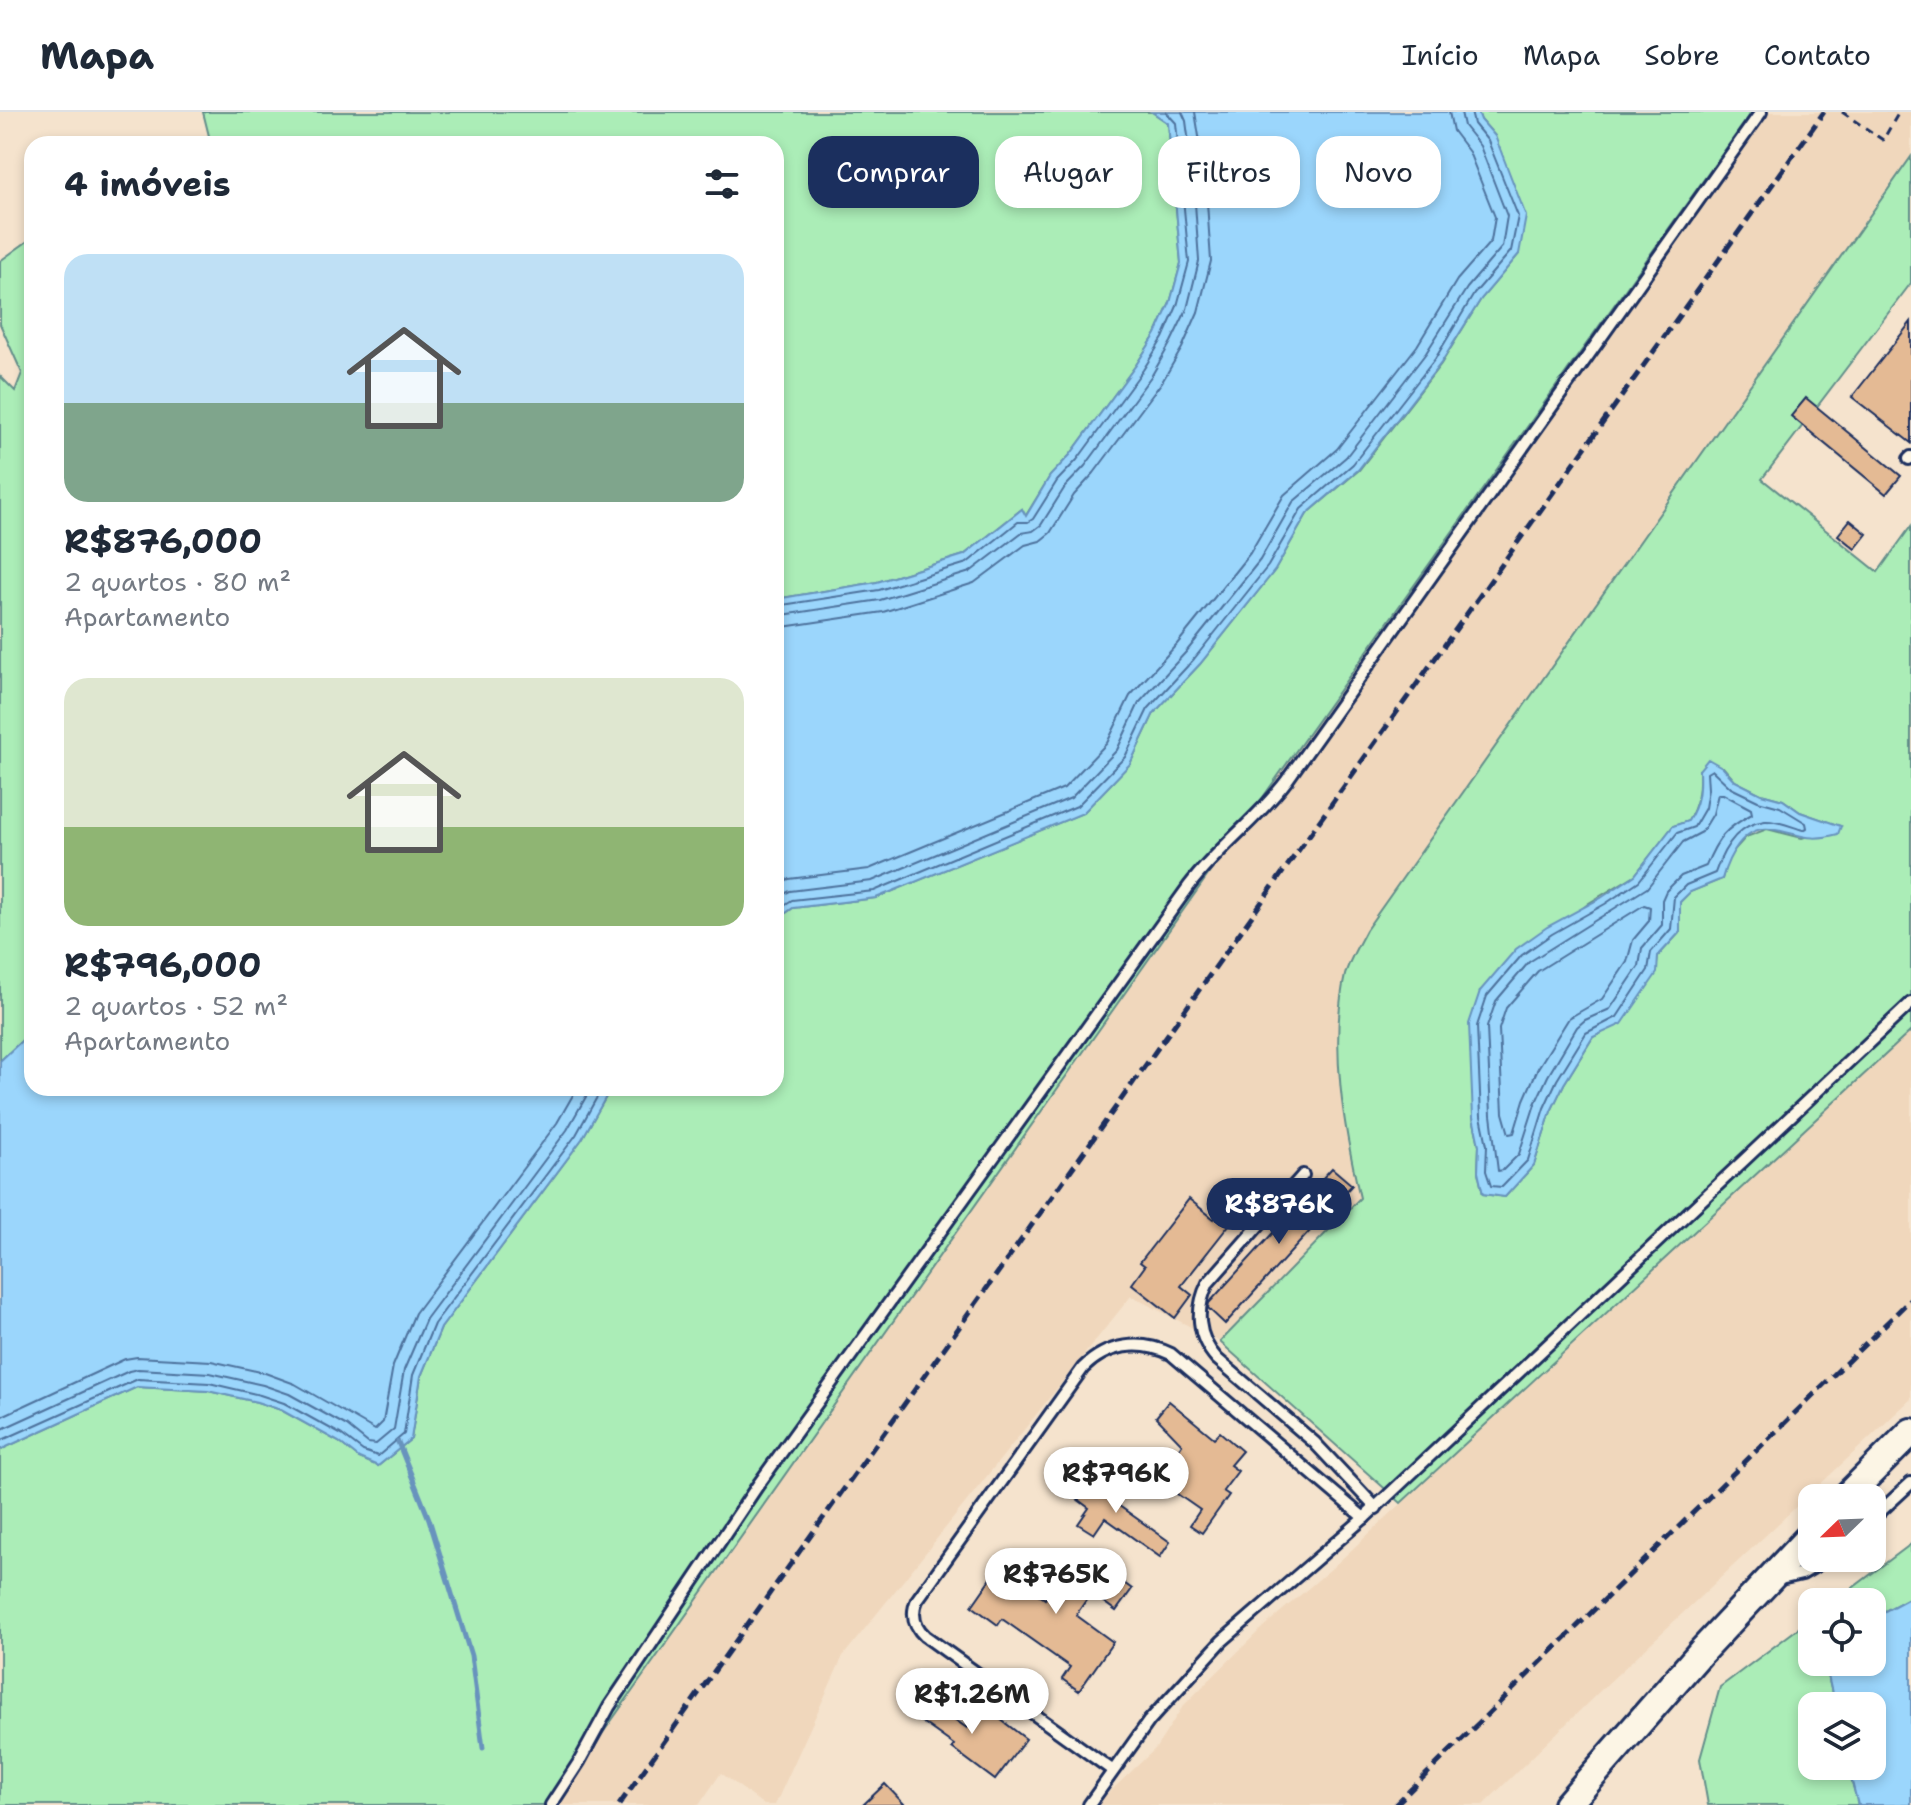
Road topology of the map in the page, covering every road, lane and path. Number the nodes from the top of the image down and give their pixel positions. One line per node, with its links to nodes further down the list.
1 (1761, 112): 16 (lane)
2 (1842, 112): 3 (path)
3 (1899, 112)
4 (1911, 1003): 10 (lane)
5 (1303, 1175): 10 (lane)
6 (1911, 1432): 8 (street)
7 (1911, 1483): 9 (lane)
8 (1859, 1484)
9 (1886, 1506)
10 (1376, 1508): 11 (lane)
11 (1364, 1518): 15 (lane); 15 (lane)
12 (1798, 1550): 14 (street)
13 (1805, 1572): 14 (lane)
14 (1769, 1582): 18 (street)
15 (1112, 1770): 17 (lane)
16 (551, 1805)
17 (1089, 1805)
18 (1567, 1805)

